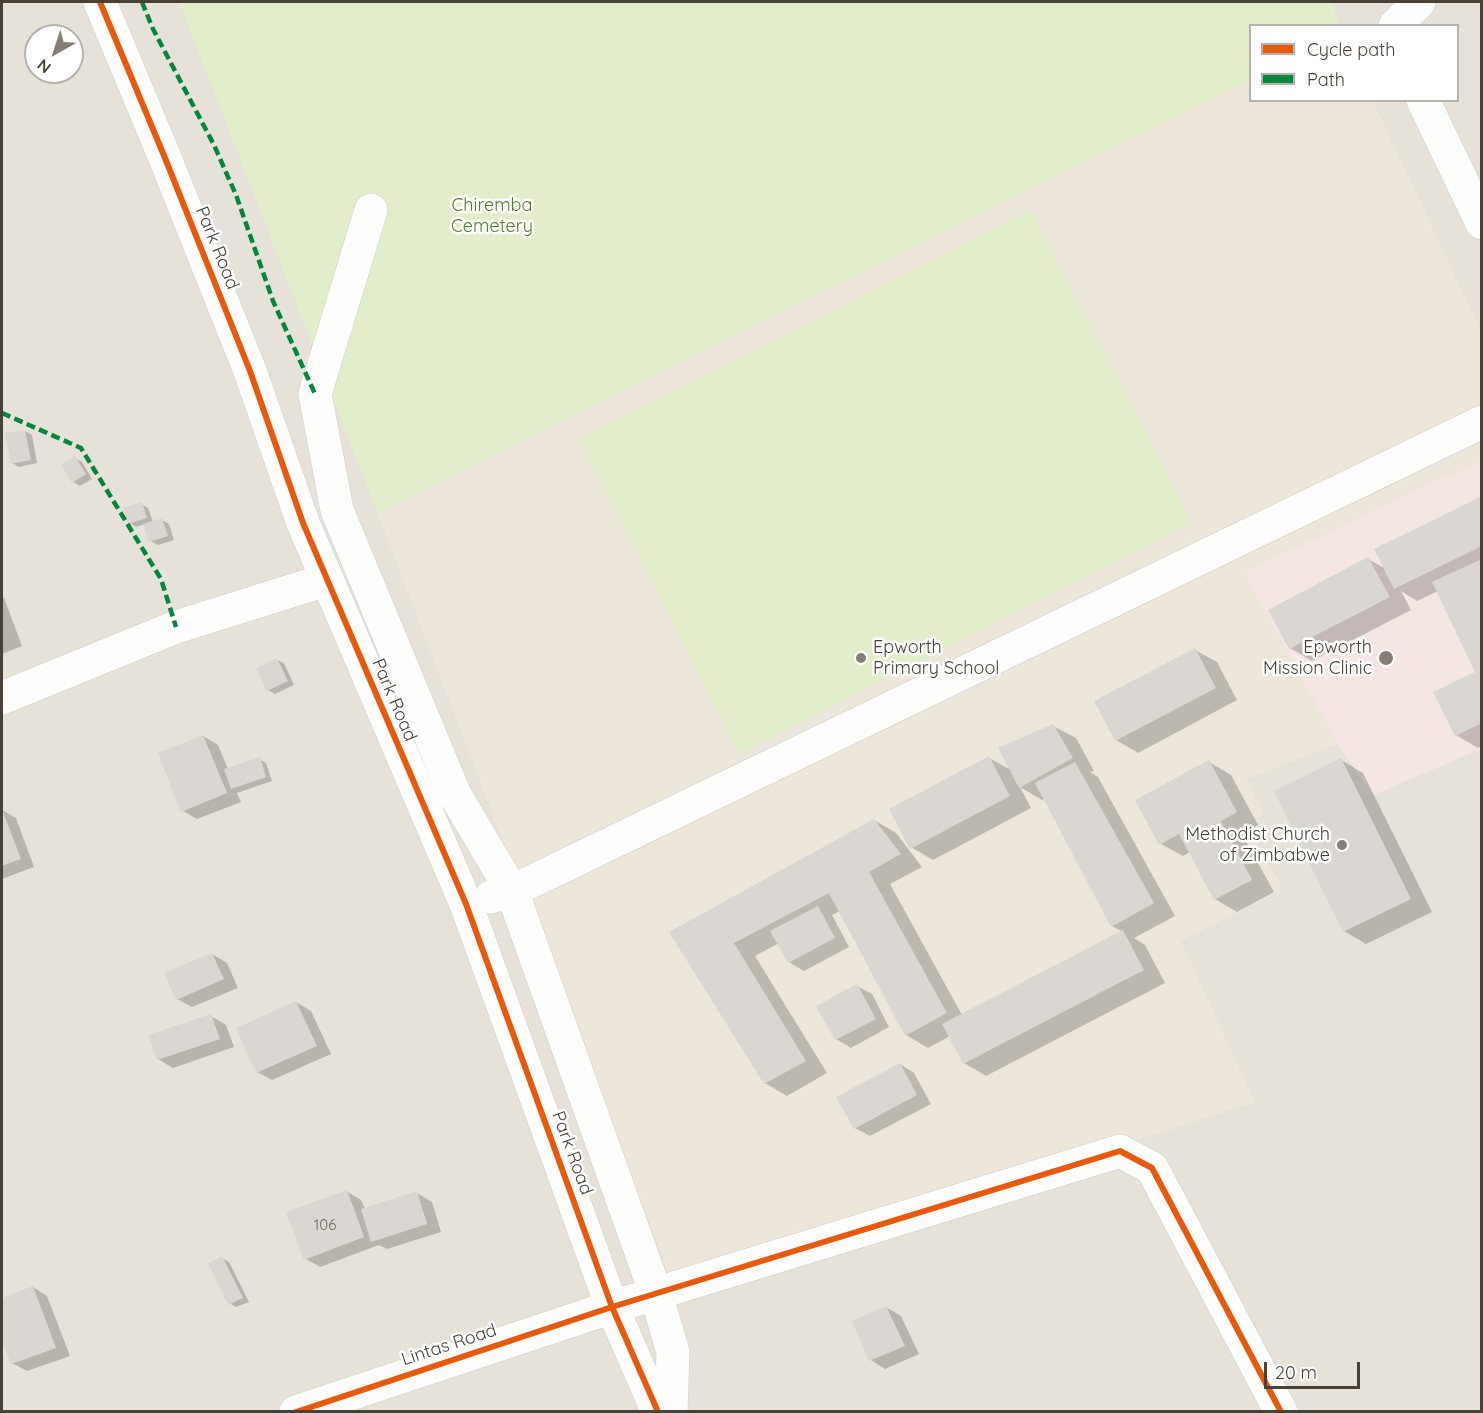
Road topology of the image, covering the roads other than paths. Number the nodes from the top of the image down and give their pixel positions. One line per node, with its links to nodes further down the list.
1 (100, 2): 11 (street, Park Road)
2 (1380, 2): 4 (street)
3 (1419, 2): 5 (street)
4 (1387, 24)
5 (1397, 24)
6 (1424, 102): 8 (street)
7 (371, 210): 10 (street)
8 (1482, 223)
9 (1482, 422): 14 (street)
10 (337, 510): 11 (street); 14 (street)
11 (303, 523): 12 (street, Park Road)
12 (326, 580): 13 (street); 15 (street, Park Road)
13 (2, 698)
14 (512, 891): 15 (street); 16 (street)
15 (466, 904): 17 (street, Park Road)
16 (656, 1294): 17 (street, Lintas Road); 20 (street); 21 (street, Lintas Road)
17 (612, 1307): 18 (street, Lintas Road); 19 (street, Park Road)
18 (296, 1412)
19 (658, 1412)
20 (671, 1412)
21 (1281, 1412)

